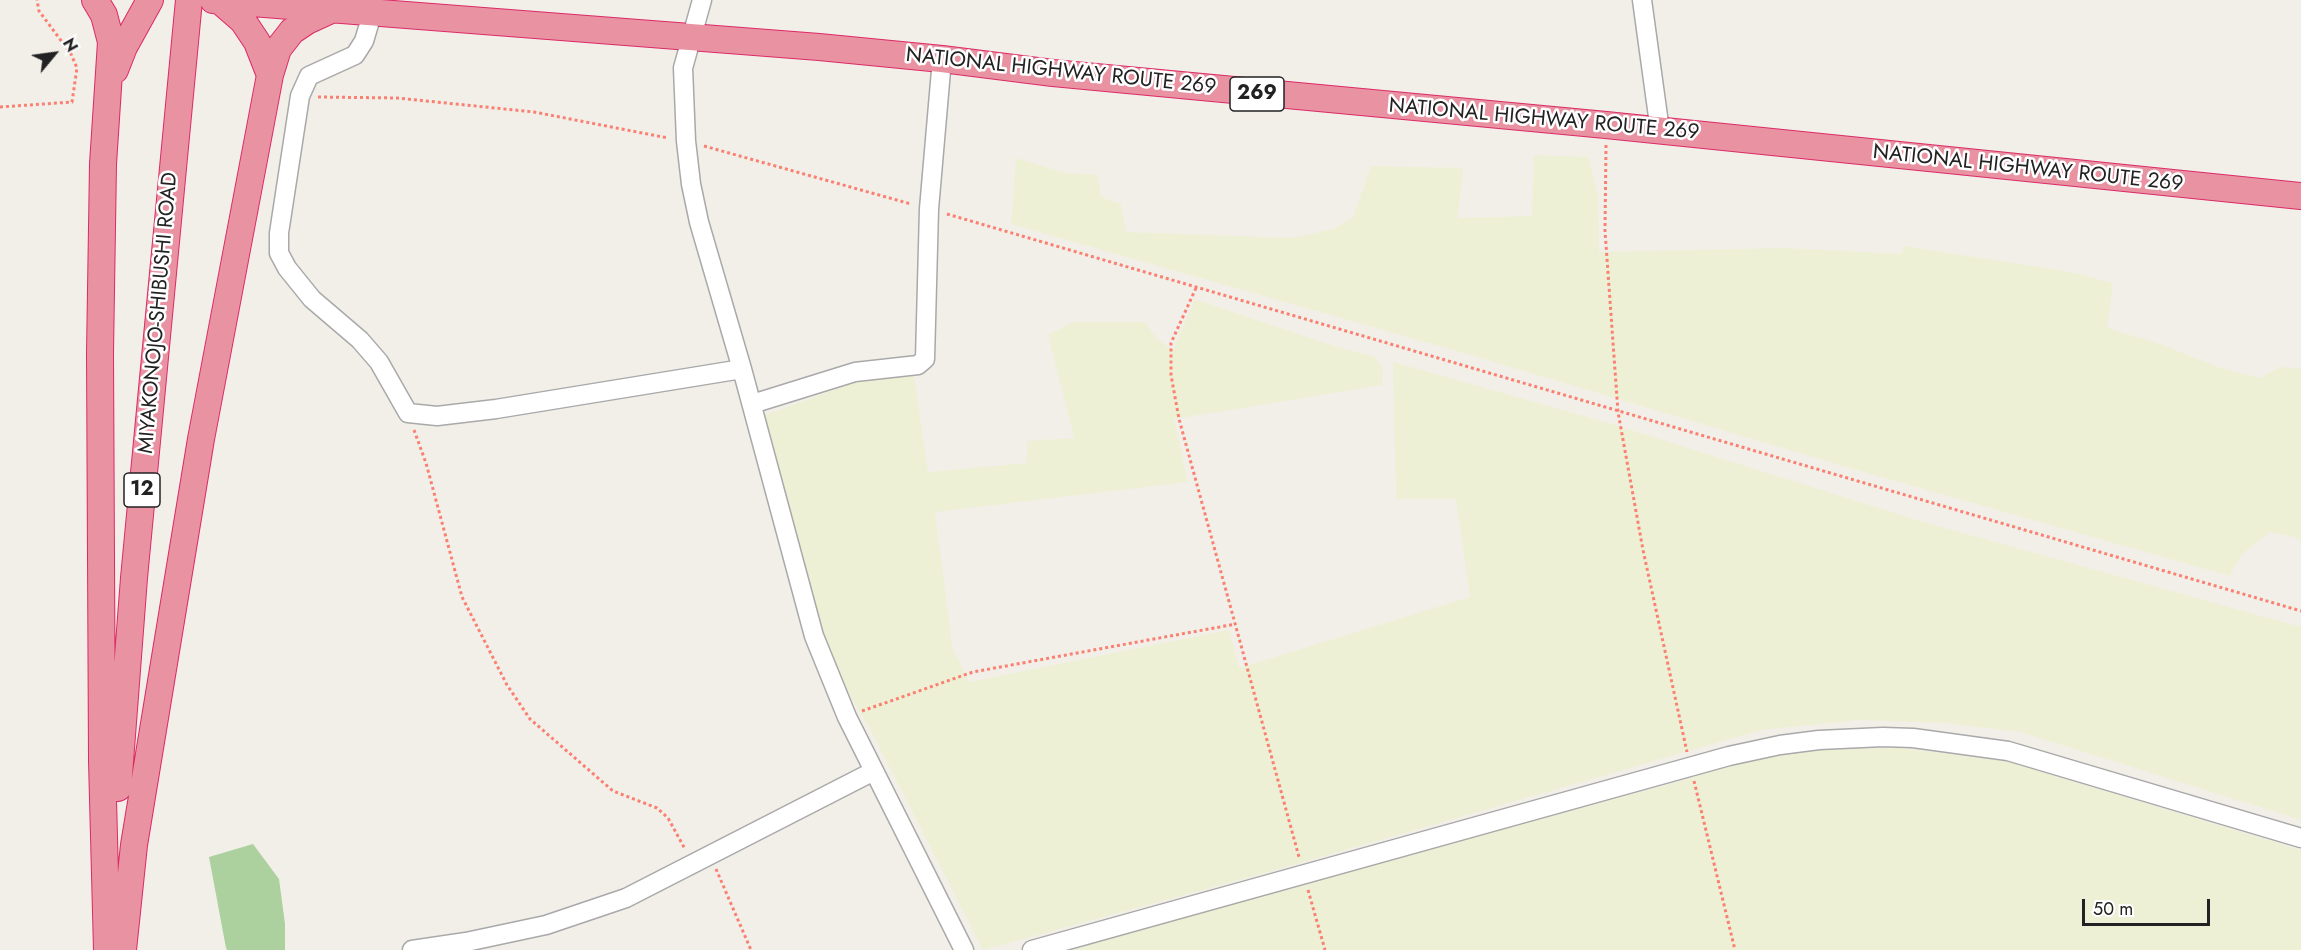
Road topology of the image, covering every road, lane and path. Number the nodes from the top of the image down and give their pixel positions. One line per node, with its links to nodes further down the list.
1 (37, 0): 16 (path)
2 (95, 0): 14 (highway)
3 (150, 0): 14 (highway)
4 (189, 0): 36 (highway, MIYAKONOJO-SHIBUSHI ROAD / 12)
5 (213, 0): 6 (highway, NATIONAL HIGHWAY ROUTE 269 / 269)
6 (221, 0): 9 (highway, NATIONAL HIGHWAY ROUTE 269 / 269); 13 (highway)
7 (702, 0): 11 (street)
8 (1642, 0): 18 (street)
9 (323, 5): 10 (highway, NATIONAL HIGHWAY ROUTE 269 / 269); 13 (highway)
10 (373, 11): 11 (highway, NATIONAL HIGHWAY ROUTE 269 / 269); 15 (street)
11 (690, 37): 12 (highway, NATIONAL HIGHWAY ROUTE 269 / 269); 19 (street)
12 (942, 59): 17 (highway, NATIONAL HIGHWAY ROUTE 269 / 269); 21 (street)
13 (270, 75): 37 (highway)
14 (110, 84): 36 (highway)
15 (300, 96): 19 (path); 26 (street)
16 (0, 107)
17 (1606, 125): 18 (highway, NATIONAL HIGHWAY ROUTE 269 / 269); 25 (path)
18 (1660, 131): 20 (highway, NATIONAL HIGHWAY ROUTE 269 / 269)
19 (686, 141): 21 (path); 23 (street)
20 (2301, 196)
21 (930, 209): 22 (path); 24 (street)
22 (1196, 288): 25 (path); 28 (path)
23 (742, 369): 24 (street); 26 (street)
24 (752, 404): 29 (street)
25 (1618, 412): 27 (path); 30 (path)
26 (408, 413): 34 (path)
27 (2301, 610)
28 (1236, 624): 29 (path); 35 (path)
29 (847, 717): 31 (street)
30 (1691, 768): 32 (street); 35 (street); 43 (path)
31 (874, 771): 33 (street); 40 (street)
32 (2301, 838)
33 (710, 855): 34 (street); 39 (path)
34 (693, 864): 38 (street)
35 (1304, 875): 41 (street); 42 (path)
36 (108, 950)
37 (123, 950)
38 (412, 950)
39 (751, 950)
40 (964, 950)
41 (1032, 950)
42 (1325, 950)
43 (1735, 950)

